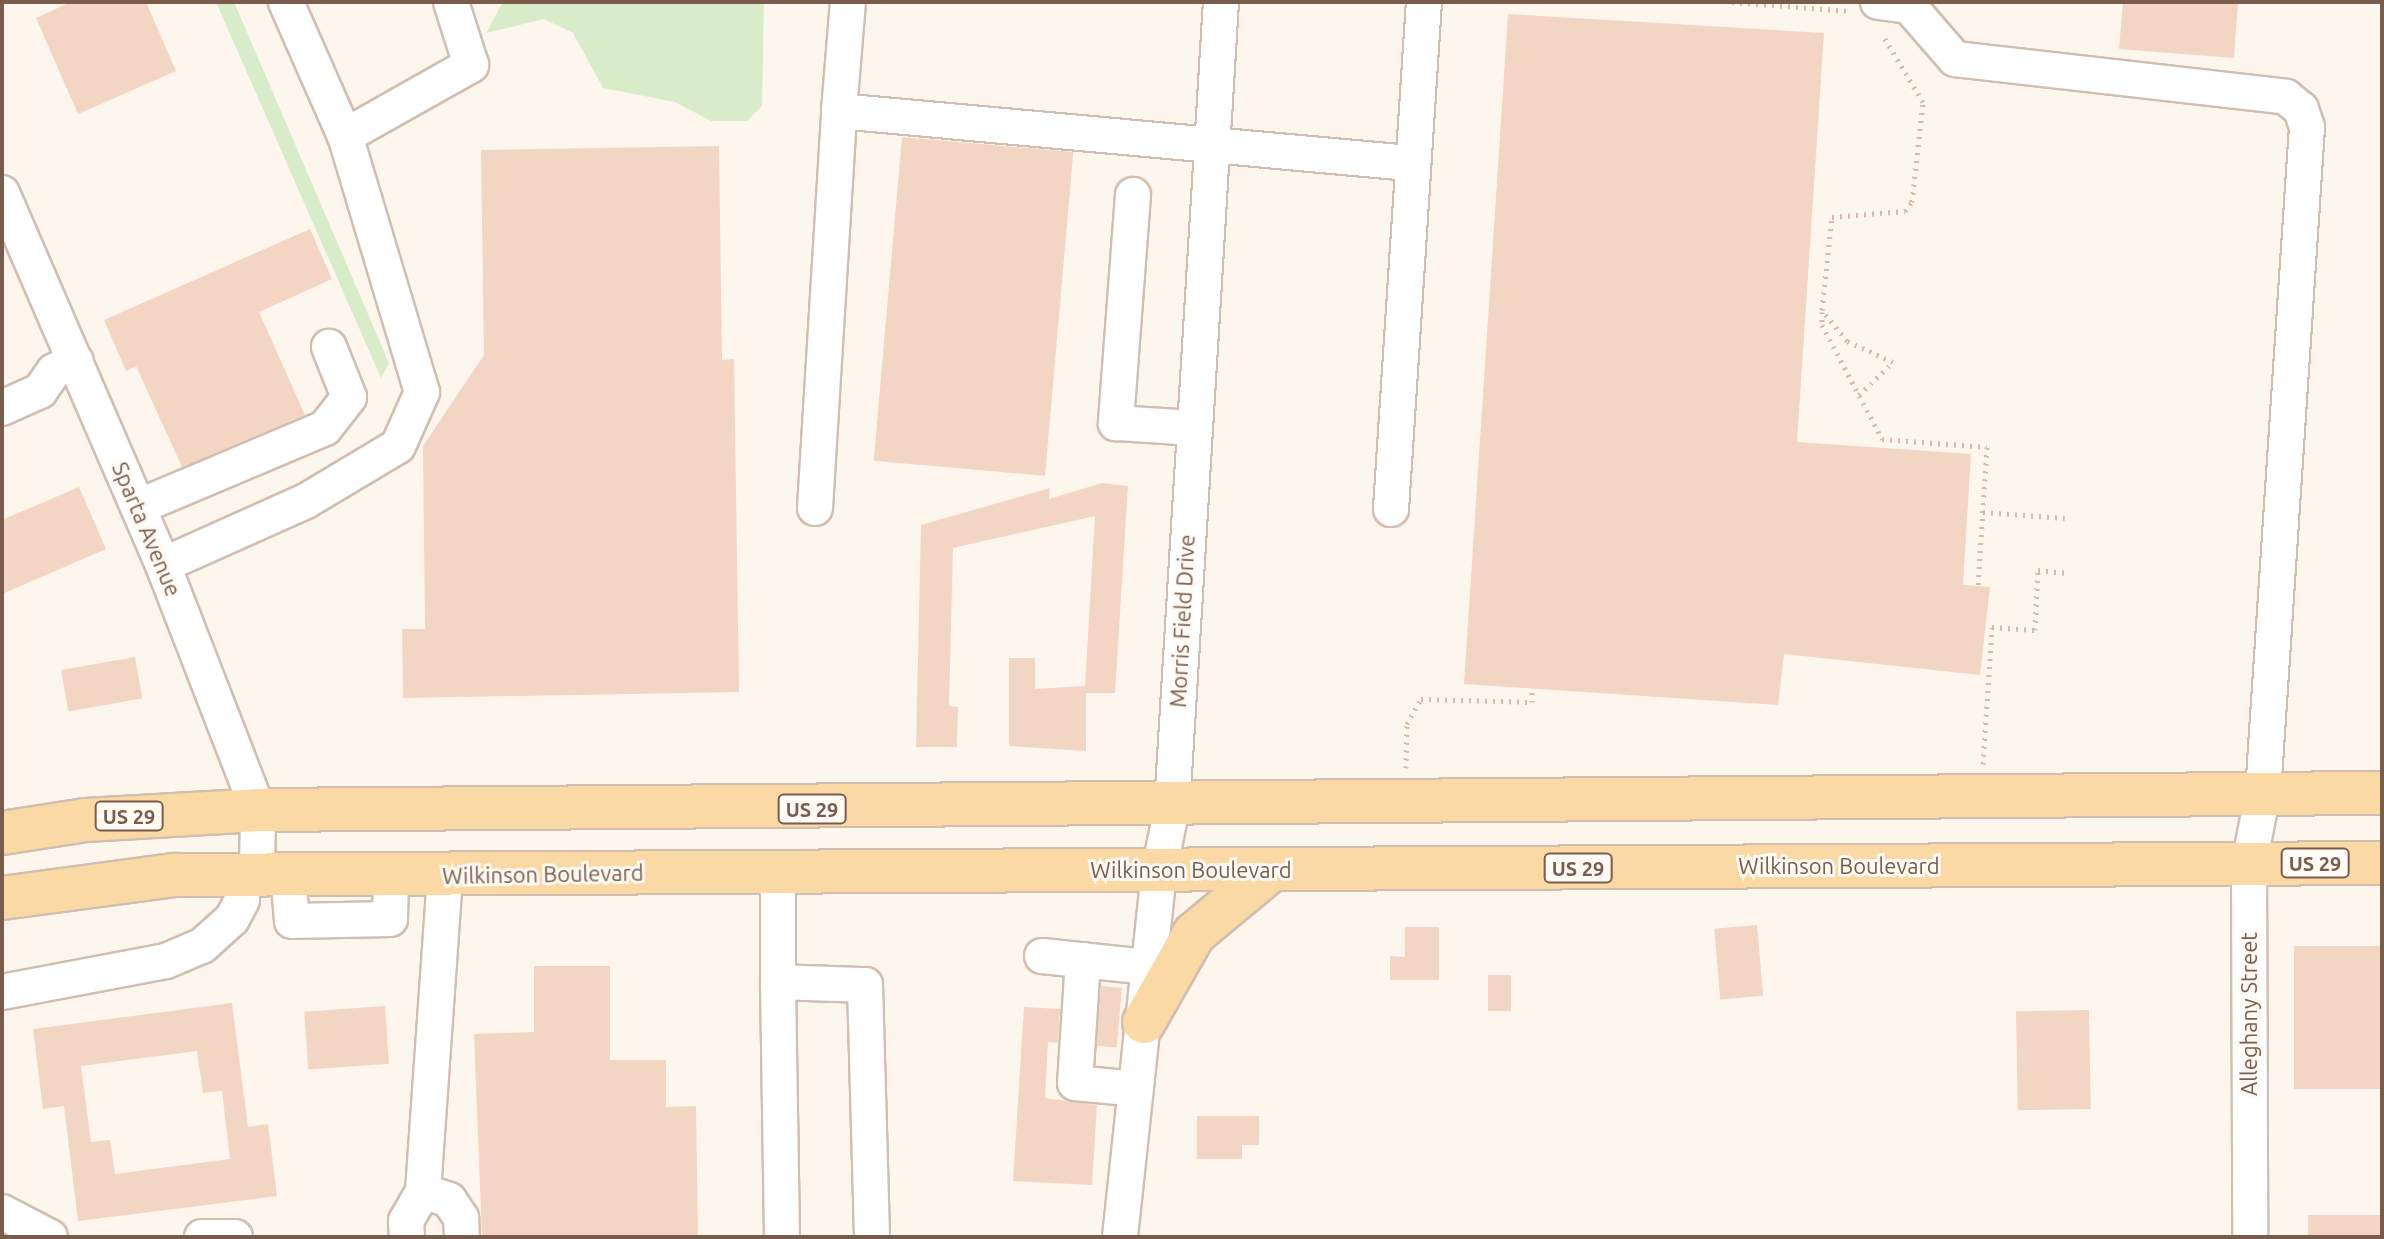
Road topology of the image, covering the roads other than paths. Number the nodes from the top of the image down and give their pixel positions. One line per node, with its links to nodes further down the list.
1 (286, 2): 8 (street)
2 (451, 2): 8 (street)
3 (848, 2): 7 (street)
4 (1221, 2): 9 (street, Morris Field Drive)
5 (1424, 2): 10 (street)
6 (1870, 12): 21 (street, Alleghany Street)
7 (839, 111): 9 (street); 18 (street)
8 (345, 136): 20 (street)
9 (1213, 140): 10 (street); 16 (street, Morris Field Drive)
10 (1409, 163): 19 (street)
11 (2, 193): 14 (street, Sparta Avenue)
12 (1133, 195): 16 (street)
13 (329, 347): 17 (street)
14 (76, 361): 15 (street); 17 (street, Sparta Avenue)
15 (2, 408)
16 (1193, 428): 23 (street, Morris Field Drive)
17 (138, 507): 20 (street, Sparta Avenue)
18 (815, 508)
19 (1391, 509)
20 (163, 565): 24 (street, Sparta Avenue)
21 (2263, 793): 22 (main road, US 29); 23 (main road, US 29); 27 (street, Alleghany Street)
22 (2382, 793)
23 (1172, 807): 24 (main road, US 29); 30 (street, Morris Field Drive)
24 (258, 810): 25 (main road, US 29); 31 (street, Sparta Avenue)
25 (2, 833)
26 (2382, 863): 27 (main road, Wilkinson Boulevard / US 29)
27 (2249, 864): 28 (main road, Wilkinson Boulevard / US 29); 51 (street, Alleghany Street)
28 (1271, 870): 30 (main road, Wilkinson Boulevard / US 29); 39 (main road)
29 (778, 871): 30 (main road, Wilkinson Boulevard / US 29); 32 (main road, Wilkinson Boulevard / US 29); 37 (street)
30 (1159, 871): 36 (street, Morris Field Drive)
31 (262, 874): 32 (main road, Wilkinson Boulevard / US 29); 33 (main road, Wilkinson Boulevard / US 29); 38 (street, Sparta Avenue)
32 (445, 875): 41 (street)
33 (2, 898)
34 (1042, 956): 35 (street)
35 (1083, 960): 36 (street); 40 (street)
36 (1149, 967): 39 (street, Morris Field Drive)
37 (778, 982): 48 (street); 49 (street)
38 (2, 992)
39 (1144, 1022): 40 (street, Morris Field Drive)
40 (1136, 1089): 50 (street, Morris Field Drive)
41 (423, 1191): 46 (street); 47 (street)
42 (2, 1212): 43 (street)
43 (50, 1237)
44 (202, 1237): 45 (street)
45 (235, 1237)
46 (407, 1237)
47 (462, 1237)
48 (782, 1237)
49 (872, 1237)
50 (1120, 1237)
51 (2250, 1237)

